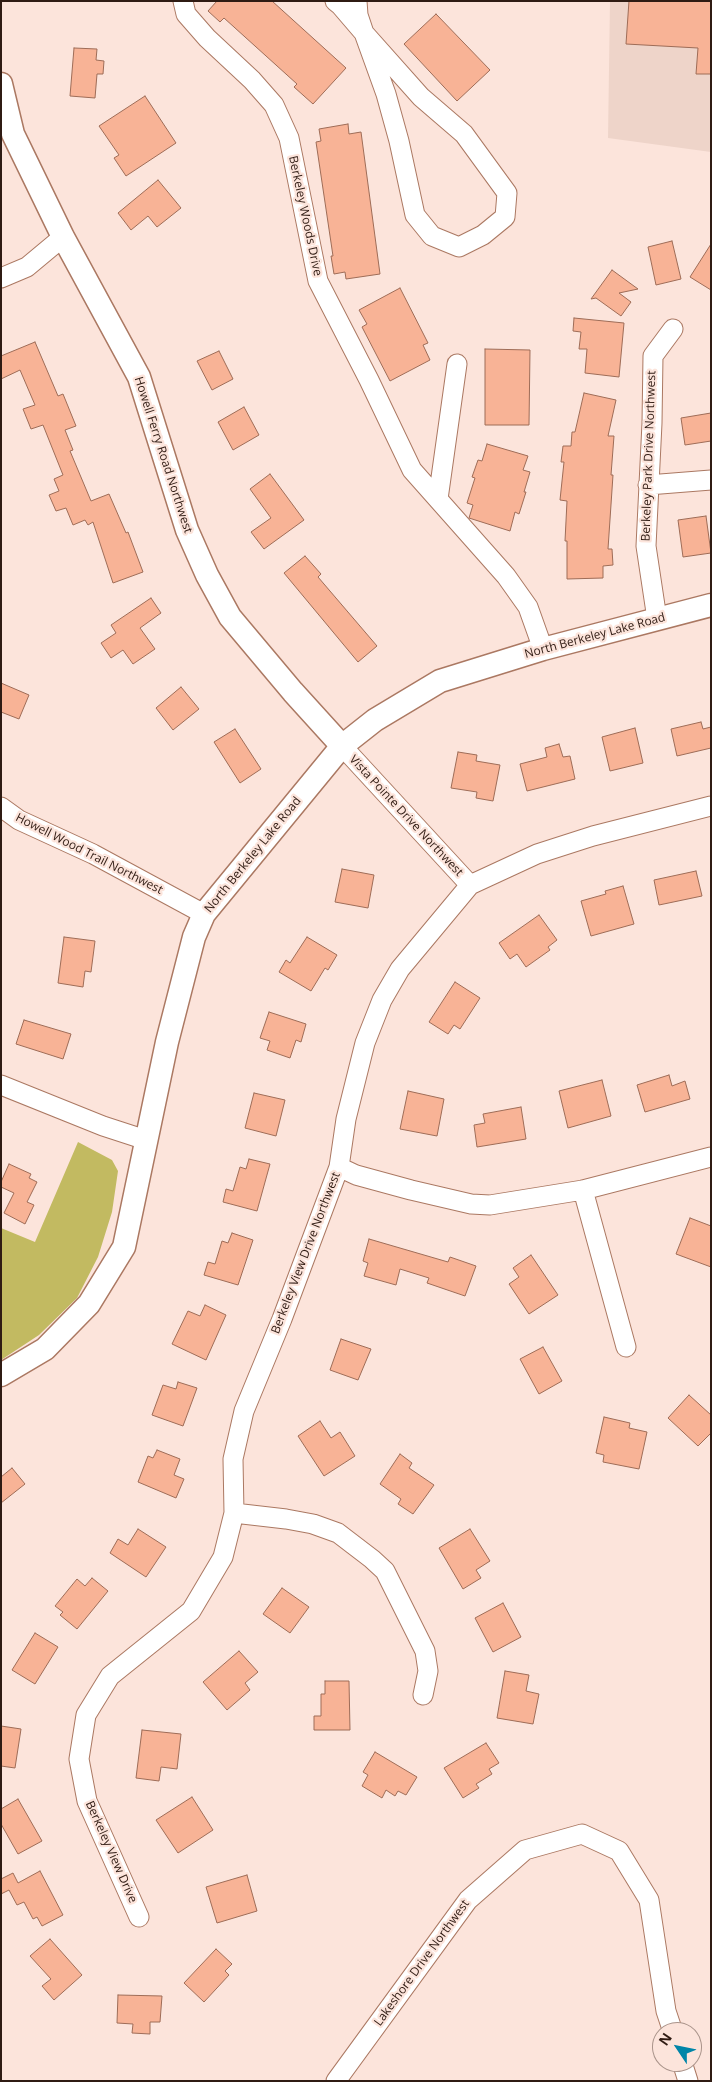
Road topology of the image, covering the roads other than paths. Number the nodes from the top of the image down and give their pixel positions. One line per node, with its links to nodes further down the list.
1 (183, 1): 12 (street, Berkeley Woods Drive)
2 (335, 1): 4 (street)
3 (357, 1): 4 (street)
4 (364, 32): 4 (street)
5 (1, 84): 6 (street, Howell Ferry Road Northwest)
6 (63, 237): 7 (street); 16 (street, Howell Ferry Road Northwest)
7 (1, 278)
8 (673, 329): 11 (street, Berkeley Park Drive Northwest)
9 (457, 364): 12 (street)
10 (711, 480): 11 (street)
11 (648, 485): 14 (street, Berkeley Park Drive Northwest)
12 (438, 499): 15 (street, Berkeley Woods Drive)
13 (711, 605): 14 (street, North Berkeley Lake Road)
14 (657, 619): 15 (street, North Berkeley Lake Road)
15 (543, 650): 16 (street, North Berkeley Lake Road)
16 (342, 746): 19 (street, Vista Pointe Drive Northwest); 20 (street, North Berkeley Lake Road)
17 (711, 806): 19 (street, Berkeley View Drive Northwest)
18 (1, 807): 20 (street, Howell Wood Trail Northwest)
19 (470, 885): 24 (street, Berkeley View Drive Northwest)
20 (204, 914): 22 (street, North Berkeley Lake Road)
21 (1, 1085): 22 (street)
22 (146, 1140): 27 (street, North Berkeley Lake Road)
23 (711, 1157): 25 (street)
24 (339, 1167): 25 (street); 28 (street, Berkeley View Drive Northwest)
25 (583, 1190): 26 (street)
26 (626, 1347)
27 (1, 1375)
28 (250, 1396): 29 (street, Berkeley View Drive)
29 (234, 1513): 30 (street); 31 (street, Berkeley View Drive)
30 (423, 1695)
31 (139, 1917)
32 (670, 2022): 33 (street, Lakeshore Drive Northwest)
33 (336, 2081)

